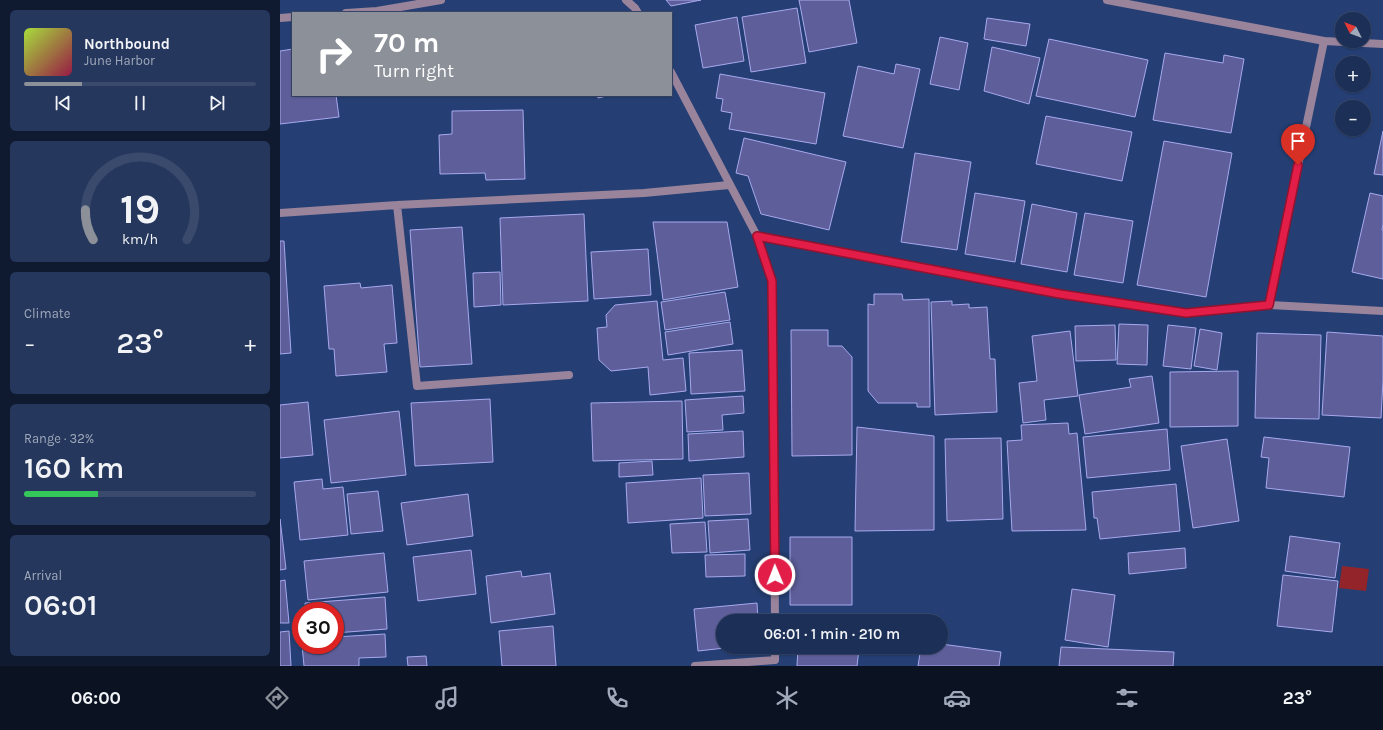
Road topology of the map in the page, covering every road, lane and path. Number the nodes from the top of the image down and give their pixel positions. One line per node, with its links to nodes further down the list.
1 (441, 0): 4 (street)
2 (626, 0): 5 (street)
3 (1107, 0): 8 (street)
4 (362, 12)
5 (637, 12)
6 (292, 17): 7 (street)
7 (280, 18)
8 (1324, 41): 9 (street); 15 (street)
9 (1383, 44)
10 (672, 74): 11 (street)
11 (729, 185): 12 (street); 14 (street)
12 (397, 205): 13 (street); 17 (street)
13 (280, 213)
14 (757, 236): 15 (street); 18 (street)
15 (1269, 305): 16 (street)
16 (1383, 310)
17 (569, 375)
18 (775, 614)
19 (775, 663): 20 (street)
20 (695, 666)

